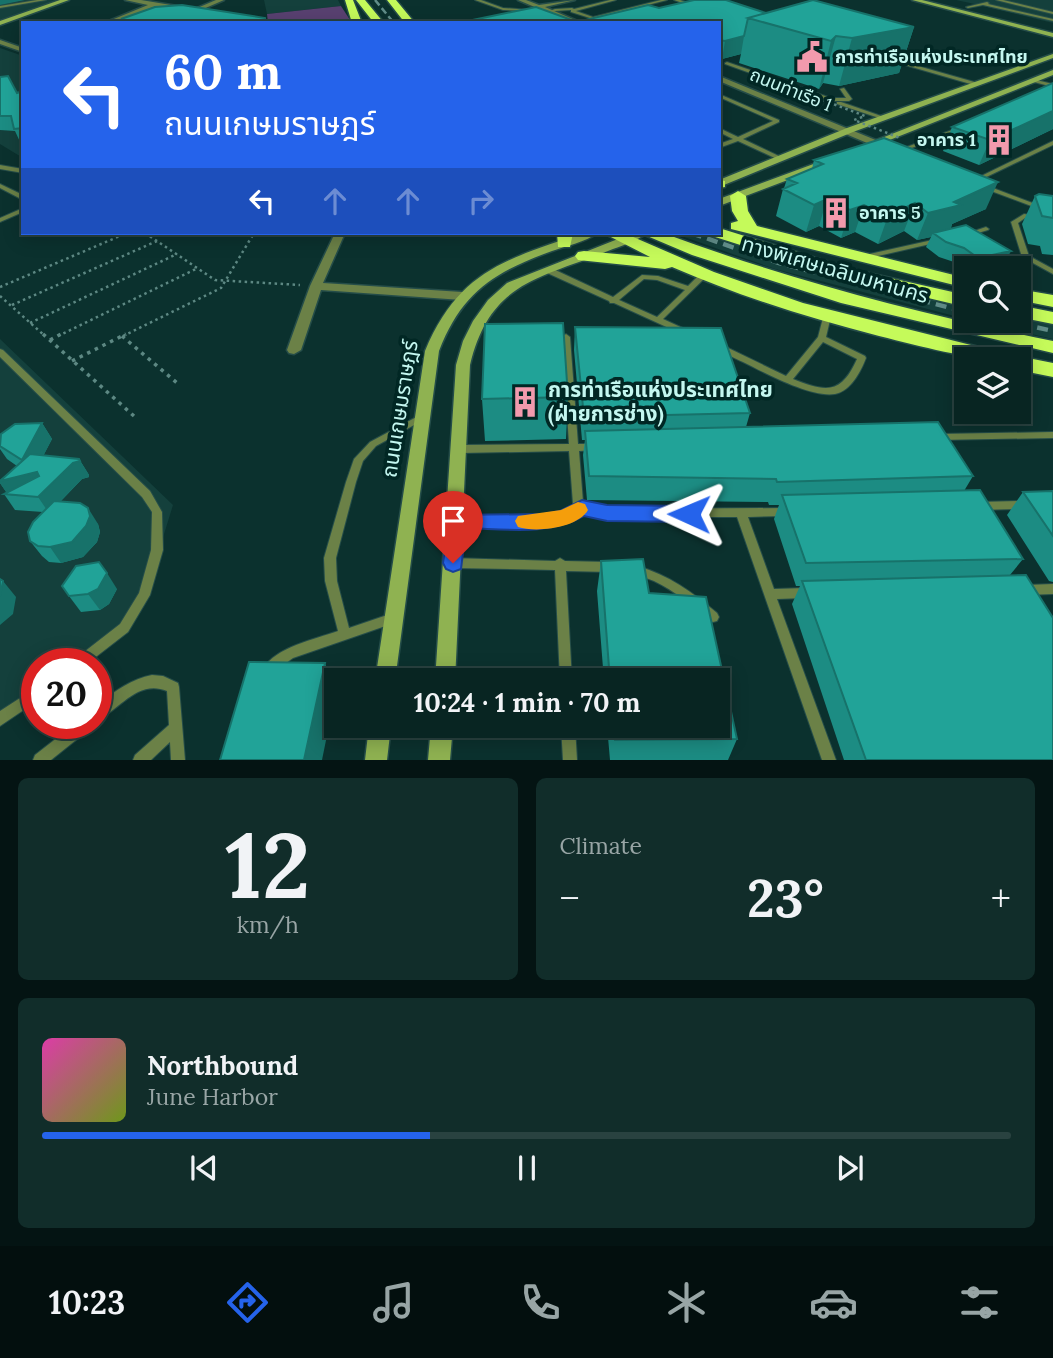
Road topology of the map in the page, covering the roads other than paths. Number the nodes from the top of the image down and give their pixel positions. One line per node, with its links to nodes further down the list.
1 (44, 0): 21 (lane)
2 (66, 0): 39 (street)
3 (128, 0): 19 (street)
4 (166, 0): 19 (street)
5 (221, 0): 24 (street)
6 (349, 0): 32 (highway)
7 (360, 0): 33 (highway)
8 (391, 0): 25 (highway)
9 (477, 0): 22 (lane)
10 (521, 0): 22 (street)
11 (572, 0): 22 (street)
12 (614, 0): 23 (lane)
13 (665, 0): 29 (lane)
14 (676, 0): 26 (lane)
15 (915, 0): 40 (street)
16 (939, 0): 20 (street)
17 (997, 0): 18 (lane); 28 (lane)
18 (982, 2): 20 (lane); 40 (lane)
19 (155, 4): 24 (street); 30 (street)
20 (965, 6): 40 (street)
21 (0, 7)
22 (545, 9): 23 (lane); 37 (lane); 38 (street)
23 (572, 9): 29 (lane)
24 (196, 10): 27 (street); 31 (street)
25 (400, 11): 34 (highway); 35 (highway)
26 (687, 11)
27 (208, 12)
28 (1053, 13)
29 (592, 20)
30 (112, 21)
31 (169, 21)
32 (356, 21)
33 (377, 21)
34 (408, 21)
35 (413, 21)
36 (529, 21): 37 (lane)
37 (539, 21)
38 (574, 21)
39 (0, 23)
40 (1052, 29)
41 (0, 39): 42 (street); 43 (street)
42 (21, 41)
43 (21, 49)
44 (1053, 56): 52 (street)
45 (739, 59): 47 (lane)
46 (887, 59): 52 (lane)
47 (727, 63): 48 (lane); 56 (lane)
48 (721, 64)
49 (1053, 72): 51 (street)
50 (721, 79): 59 (street, ถนนท่าเรือ 1)
51 (1032, 80): 54 (lane); 62 (street)
52 (976, 84): 57 (street)
53 (842, 89): 56 (lane)
54 (1053, 91)
55 (721, 96): 61 (lane)
56 (831, 100): 57 (lane)
57 (884, 118): 59 (street)
58 (975, 122): 66 (lane)
59 (850, 130): 62 (street, ถนนท่าเรือ 1); 69 (street)
60 (721, 131): 61 (lane)
61 (738, 139): 64 (lane); 69 (lane)
62 (876, 143): 65 (street); 66 (lane)
63 (1053, 143): 73 (lane)
64 (721, 145)
65 (864, 148)
66 (898, 152): 68 (lane)
67 (842, 156): 76 (street)
68 (911, 157)
69 (781, 159): 74 (street)
70 (0, 167): 71 (lane)
71 (21, 171)
72 (961, 176): 73 (lane)
73 (972, 181): 78 (lane)
74 (721, 183)
75 (0, 186): 77 (lane)
76 (738, 196): 79 (street); 87 (highway)
77 (21, 197)
78 (1013, 198): 80 (lane); 82 (lane)
79 (721, 202)
80 (1053, 210)
81 (21, 212): 83 (lane)
82 (1017, 219): 84 (lane); 99 (lane)
83 (0, 220)
84 (1053, 220)
85 (721, 221): 87 (highway)
86 (986, 229): 91 (lane)
87 (751, 230): 96 (highway)
88 (721, 234): 106 (highway, ทางพิเศษเฉลิมมหานคร)
89 (339, 235): 102 (street)
90 (653, 235): 118 (highway, ทางพิเศษเฉลิมมหานคร)
91 (964, 235)
92 (618, 236): 95 (street); 97 (highway)
93 (952, 237): 96 (lane)
94 (564, 238): 104 (street, ถนนเกษมราษฎร์)
95 (584, 256): 97 (highway); 98 (street)
96 (860, 258): 101 (highway)
97 (681, 265): 100 (highway)
98 (548, 270): 107 (lane); 128 (street)
99 (1053, 272)
100 (705, 274): 103 (lane); 110 (highway)
101 (954, 281)
102 (316, 286): 104 (street); 119 (street)
103 (690, 289): 107 (lane); 112 (lane)
104 (461, 296): 124 (street, ถนนเกษมราษฎร์)
105 (1031, 297): 108 (highway)
106 (954, 298)
107 (613, 301): 112 (lane)
108 (1053, 301)
109 (1031, 314): 111 (highway)
110 (827, 316): 115 (lane); 117 (highway)
111 (1053, 318)
112 (658, 320): 113 (lane)
113 (694, 336)
114 (566, 337): 127 (lane)
115 (822, 338): 123 (lane); 123 (lane)
116 (706, 341): 123 (lane)
117 (954, 347)
118 (1053, 347)
119 (294, 350)
120 (0, 352): 150 (lane)
121 (1031, 366): 122 (highway)
122 (1053, 370)
123 (789, 378)
124 (422, 416): 148 (street, ถนนเกษมราษฎร์); 149 (lane)
125 (1053, 435): 129 (lane)
126 (601, 446): 127 (lane)
127 (573, 447): 128 (lane); 134 (lane)
128 (461, 449): 138 (street)
129 (936, 449)
130 (966, 495): 133 (lane)
131 (1040, 505): 133 (lane)
132 (960, 507): 133 (lane)
133 (973, 507): 137 (lane)
134 (582, 508): 136 (lane); 138 (lane)
135 (795, 512): 136 (lane)
136 (741, 513): 145 (lane)
137 (981, 519)
138 (457, 520): 139 (street)
139 (453, 563): 140 (lane); 152 (street)
140 (560, 563): 147 (lane); 153 (lane)
141 (1016, 579): 146 (lane)
142 (1053, 589): 146 (lane)
143 (1010, 591): 146 (lane)
144 (822, 593): 145 (lane)
145 (769, 594): 169 (lane)
146 (1027, 595)
147 (713, 617)
148 (393, 618): 149 (lane); 151 (street, ถนนเกษมราษฎร์)
149 (344, 632): 154 (lane)
150 (98, 648)
151 (387, 668)
152 (446, 668)
153 (565, 668)
154 (260, 677)
155 (112, 702): 158 (lane)
156 (21, 704): 157 (lane)
157 (0, 719)
158 (176, 729): 164 (lane); 165 (lane)
159 (379, 738): 166 (street)
160 (441, 738): 167 (street)
161 (569, 738): 168 (lane)
162 (66, 739): 163 (lane)
163 (40, 760)
164 (141, 760)
165 (178, 760)
166 (376, 760)
167 (439, 760)
168 (570, 760)
169 (829, 760)

